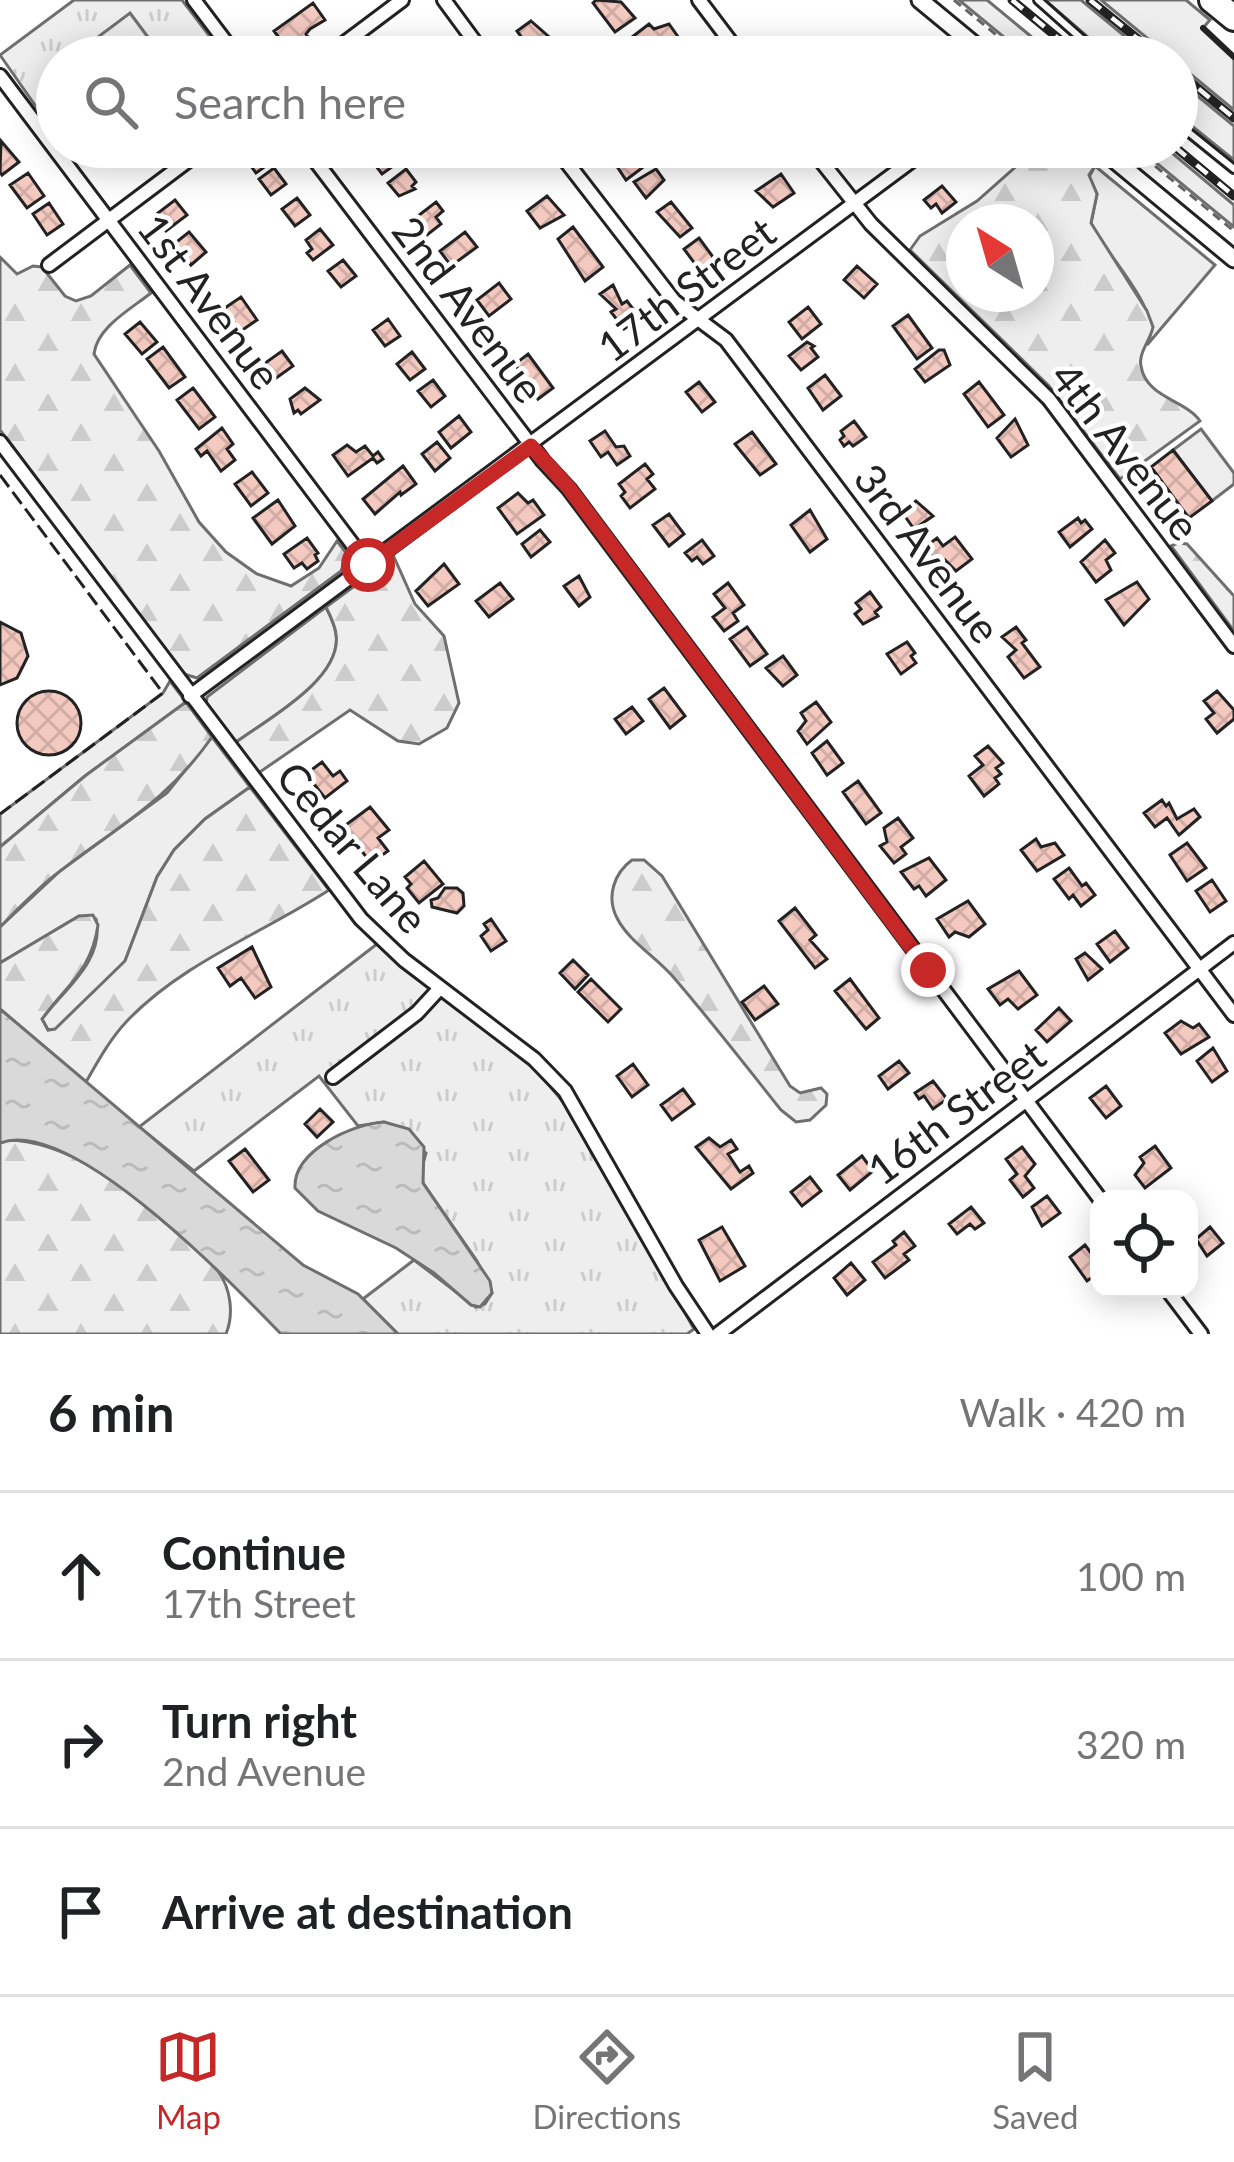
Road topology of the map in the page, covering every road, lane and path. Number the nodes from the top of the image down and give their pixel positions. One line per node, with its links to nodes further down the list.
1 (194, 0): 8 (street)
2 (402, 0): 9 (street)
3 (444, 0): 10 (street)
4 (699, 0): 11 (street)
5 (920, 0): 12 (street)
6 (954, 0): 13 (path)
7 (1038, 0): 14 (lane)
8 (221, 36)
9 (354, 36)
10 (471, 36)
11 (726, 36)
12 (964, 36)
13 (998, 36)
14 (1078, 36)
15 (0, 76): 16 (street, 1st Avenue)
16 (36, 124)
17 (1198, 139): 26 (lane)
18 (69, 168): 28 (street, 1st Avenue)
19 (178, 168): 28 (street)
20 (321, 168): 34 (street, 2nd Avenue)
21 (571, 168): 32 (street, 3rd Avenue)
22 (826, 168): 27 (street, 4th Avenue)
23 (902, 168): 27 (street, 17th Street)
24 (1124, 168): 30 (street)
25 (1158, 168): 29 (path)
26 (1234, 169)
27 (855, 205): 32 (street, 17th Street); 36 (street, 4th Avenue)
28 (108, 220): 31 (street); 35 (street, 1st Avenue)
29 (1234, 231)
30 (1234, 259)
31 (49, 265)
32 (699, 320): 34 (street, 17th Street); 39 (street, 3rd Avenue)
33 (0, 442): 37 (street, Cedar Lane)
34 (531, 446): 35 (street, 17th Street); 43 (street, 2nd Avenue)
35 (368, 565): 37 (street, 17th Street)
36 (1234, 646)
37 (190, 696): 40 (street, Cedar Lane)
38 (1234, 943): 39 (street, 16th Street)
39 (1199, 969): 41 (street, 3rd Avenue); 43 (street, 16th Street)
40 (440, 988): 42 (street); 46 (street, Cedar Lane)
41 (1234, 1015)
42 (333, 1077)
43 (1028, 1099): 44 (street, 2nd Avenue); 47 (street, 16th Street)
44 (1094, 1190)
45 (1174, 1298): 48 (street)
46 (708, 1334)
47 (718, 1334)
48 (1201, 1334)

